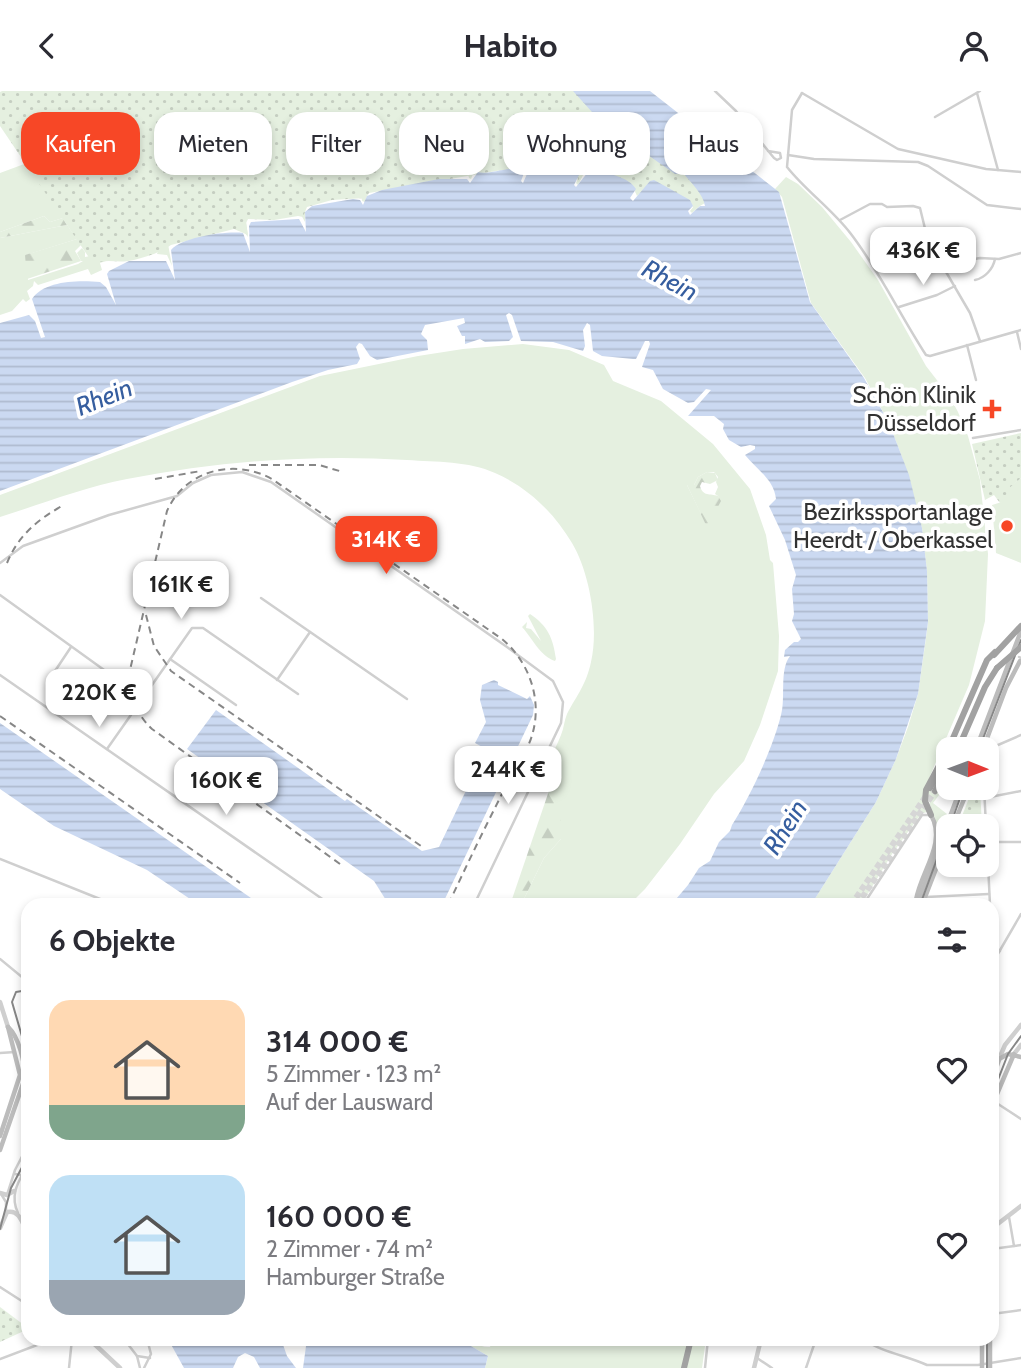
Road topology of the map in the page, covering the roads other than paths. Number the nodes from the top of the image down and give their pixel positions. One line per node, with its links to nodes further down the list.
1 (715, 91): 5 (street)
2 (801, 92): 6 (street); 7 (street)
3 (979, 92): 4 (street); 9 (street)
4 (934, 117)
5 (768, 151)
6 (919, 154): 8 (street); 9 (street)
7 (788, 155): 8 (street); 12 (street)
8 (918, 162): 11 (street)
9 (998, 170): 10 (street)
10 (1021, 172)
11 (1021, 209)
12 (840, 220): 15 (street); 18 (street)
13 (1021, 253): 14 (street)
14 (995, 259): 15 (street); 16 (street)
15 (942, 265): 17 (street)
16 (975, 280)
17 (955, 286): 18 (street); 20 (street)
18 (899, 307): 21 (street)
19 (1019, 331): 20 (street); 22 (street)
20 (981, 341): 21 (street)
21 (967, 345): 23 (street)
22 (1021, 349)
23 (976, 380)
24 (1021, 430): 25 (street)
25 (973, 438)
26 (0, 563): 67 (street)
27 (0, 595): 33 (street)
28 (261, 598): 31 (street)
29 (1021, 626): 35 (highway)
30 (1021, 631): 50 (main road)
31 (310, 632): 40 (street); 45 (street)
32 (1021, 638): 37 (main road)
33 (71, 647): 38 (street); 44 (street)
34 (1021, 649): 37 (main road); 49 (highway, bridge)
35 (997, 650): 48 (highway); 57 (highway)
36 (169, 659): 40 (street); 44 (street); 46 (street)
37 (1020, 661): 51 (main road)
38 (53, 674)
39 (0, 675): 53 (street)
40 (277, 680): 42 (street)
41 (296, 687): 42 (street)
42 (289, 688): 43 (street)
43 (298, 694)
44 (143, 698): 53 (street)
45 (407, 699)
46 (236, 705)
47 (1021, 735): 52 (street)
48 (957, 737)
49 (963, 737)
50 (984, 737)
51 (984, 737)
52 (999, 745)
53 (107, 749): 66 (street)
54 (1021, 791): 55 (street)
55 (999, 795)
56 (956, 800): 70 (main road)
57 (931, 815): 68 (street); 69 (main road)
58 (1021, 842): 59 (street)
59 (999, 843)
60 (0, 859): 65 (street)
61 (936, 870): 64 (main road)
62 (988, 877): 63 (street)
63 (989, 894): 64 (street); 71 (street)
64 (926, 897)
65 (98, 898)
66 (321, 898)
67 (477, 898)
68 (867, 898)
69 (918, 898)
70 (920, 898)
71 (989, 898)
72 (1021, 913): 73 (street)
73 (999, 951)
74 (1, 961): 75 (street)
75 (21, 977)
76 (0, 1002): 78 (street)
77 (1021, 1025): 80 (street)
78 (8, 1027): 79 (main road); 86 (main road)
79 (11, 1042): 82 (street); 83 (main road)
80 (1007, 1044): 85 (street); 88 (street)
81 (1021, 1045): 85 (street)
82 (5, 1052): 83 (street); 84 (street)
83 (15, 1052): 89 (main road)
84 (0, 1053)
85 (1012, 1054): 87 (main road); 88 (main road); 91 (main road)
86 (21, 1057)
87 (1021, 1057)
88 (999, 1059)
89 (21, 1070)
90 (21, 1085): 96 (main road)
91 (999, 1088)
92 (999, 1105): 93 (street)
93 (1003, 1109): 94 (street); 95 (street)
94 (999, 1110)
95 (1021, 1119)
96 (3, 1129): 97 (main road); 98 (main road)
97 (0, 1136)
98 (0, 1150)
99 (21, 1161): 100 (street)
100 (15, 1174): 101 (street); 105 (street)
101 (21, 1176)
102 (21, 1178): 103 (street)
103 (14, 1191): 105 (street); 107 (street)
104 (0, 1193): 105 (street); 108 (street)
105 (7, 1195)
106 (1021, 1206): 109 (street)
107 (18, 1213): 108 (street); 110 (street)
108 (6, 1214): 110 (street); 112 (street)
109 (1009, 1217): 111 (street); 114 (street)
110 (21, 1222)
111 (1001, 1222)
112 (0, 1228)
113 (1021, 1245): 114 (street)
114 (1014, 1246): 115 (street)
115 (999, 1248)
116 (0, 1287): 117 (street)
117 (21, 1300)
118 (1021, 1310): 119 (street)
119 (999, 1313)
120 (34, 1346): 136 (street)
121 (71, 1346): 140 (street)
122 (96, 1346): 141 (street)
123 (129, 1346): 132 (street)
124 (150, 1346): 133 (street)
125 (691, 1346): 143 (highway)
126 (707, 1346): 144 (street)
127 (759, 1346): 134 (street)
128 (814, 1346): 147 (street)
129 (878, 1346): 137 (street)
130 (982, 1346): 139 (main road)
131 (990, 1346): 138 (main road)
132 (137, 1356): 133 (street); 142 (street)
133 (150, 1358): 142 (street)
134 (756, 1358): 145 (street); 146 (street)
135 (1021, 1358): 138 (street)
136 (0, 1359)
137 (922, 1363): 139 (street); 148 (street)
138 (990, 1365): 139 (street)
139 (982, 1366)
140 (69, 1368)
141 (120, 1368)
142 (142, 1368)
143 (686, 1368)
144 (705, 1368)
145 (754, 1368)
146 (772, 1368)
147 (806, 1368)
148 (921, 1368)

